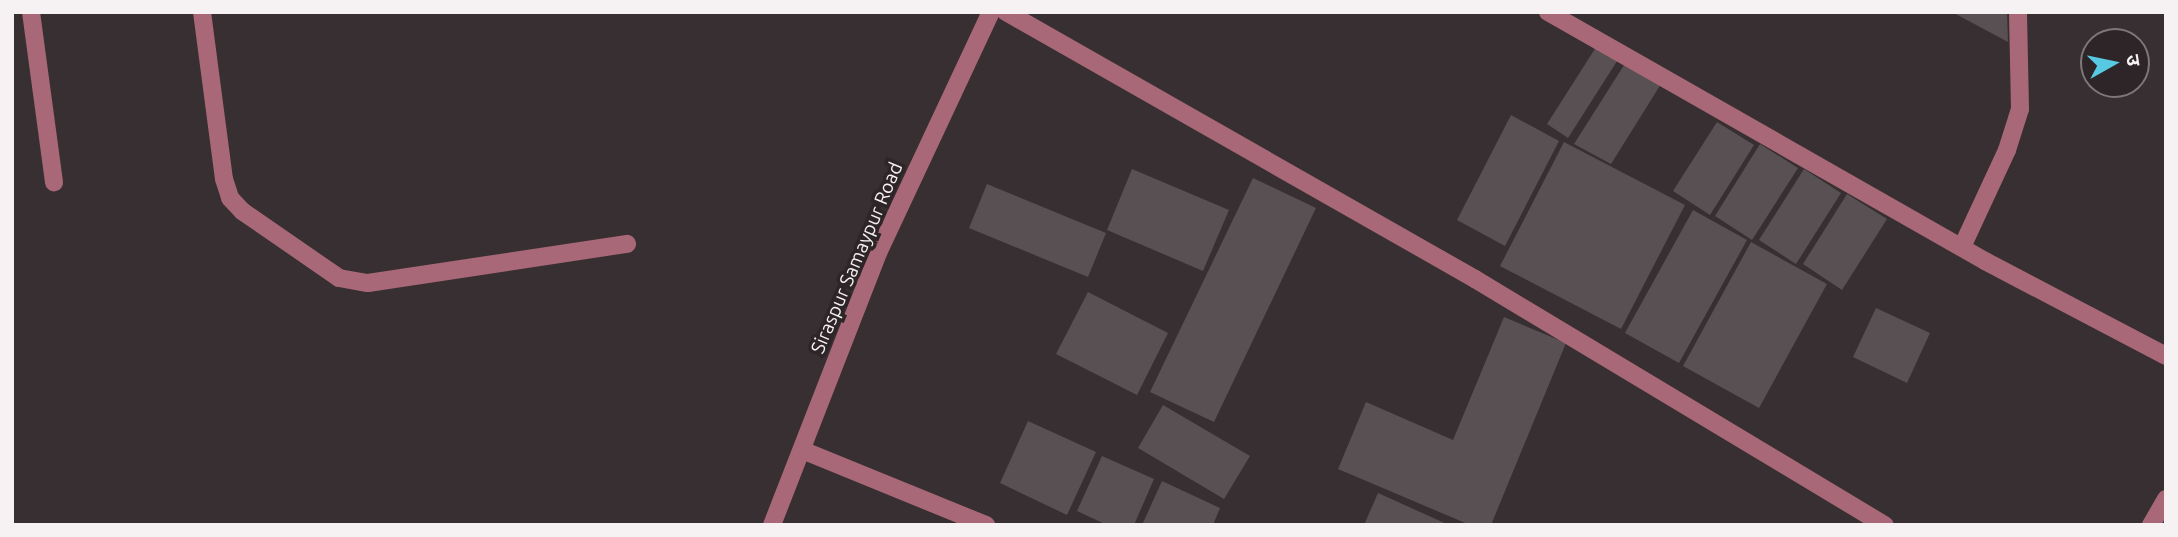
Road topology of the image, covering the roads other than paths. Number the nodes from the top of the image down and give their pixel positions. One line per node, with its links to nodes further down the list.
1 (31, 12): 7 (street)
2 (202, 12): 8 (street)
3 (991, 12): 11 (street, Siraspur Samaypur Road)
4 (1006, 12): 15 (street)
5 (1548, 12): 9 (street)
6 (2018, 12): 9 (street)
7 (54, 182)
8 (627, 244)
9 (1962, 247): 10 (street)
10 (2166, 356)
11 (802, 450): 13 (street, Siraspur Samaypur Road); 14 (street)
12 (2166, 499): 16 (street)
13 (772, 525)
14 (986, 525)
15 (1885, 525)
16 (2151, 525)

